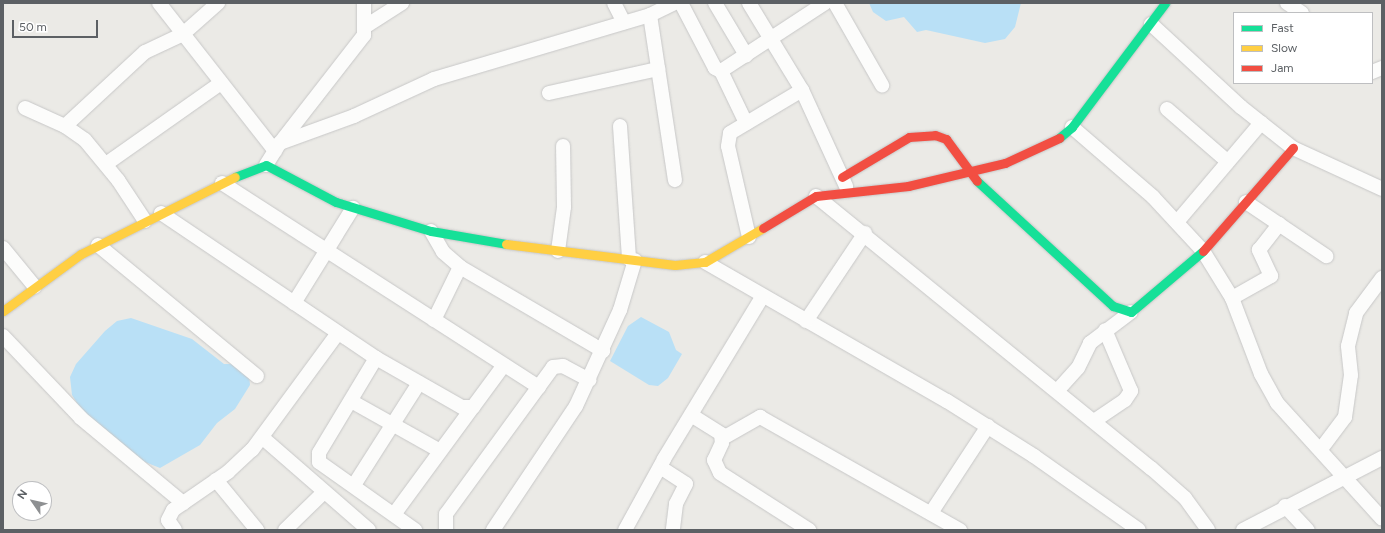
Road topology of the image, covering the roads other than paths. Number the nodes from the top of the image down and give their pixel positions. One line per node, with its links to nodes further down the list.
1 (159, 3): 19 (street)
2 (218, 3): 19 (street)
3 (364, 3): 18 (street)
4 (402, 3): 18 (street)
5 (614, 3): 16 (street)
6 (675, 3): 15 (street)
7 (681, 3): 23 (street)
8 (715, 3): 21 (street)
9 (749, 3): 20 (street)
10 (825, 3): 20 (street)
11 (835, 3): 25 (street)
12 (1165, 3): 17 (street)
13 (1287, 3): 14 (street)
14 (1300, 12)
15 (650, 15): 16 (street); 22 (street)
16 (624, 23): 36 (street)
17 (1151, 24): 31 (street); 34 (street)
18 (366, 26): 36 (street)
19 (183, 34): 24 (street); 32 (street)
20 (769, 38): 21 (street); 26 (street)
21 (746, 55): 23 (street)
22 (658, 69): 27 (street); 43 (street)
23 (722, 71): 30 (street)
24 (221, 83): 36 (street); 39 (street)
25 (882, 86)
26 (802, 90): 30 (street); 42 (street)
27 (548, 93)
28 (25, 108): 32 (street)
29 (1167, 109): 38 (street)
30 (746, 123): 56 (street)
31 (1261, 123): 37 (street); 38 (street)
32 (65, 126): 39 (street)
33 (620, 126): 63 (street)
34 (1072, 127): 41 (street); 52 (street)
35 (563, 146): 60 (street)
36 (277, 147): 40 (street)
37 (1293, 148): 45 (street); 48 (street)
38 (1227, 161): 52 (street)
39 (106, 164): 51 (street)
40 (266, 165): 44 (street); 49 (street)
41 (967, 172): 42 (street); 46 (street); 72 (street)
42 (842, 177): 46 (street)
43 (674, 180)
44 (222, 182): 50 (street); 59 (street)
45 (1382, 189)
46 (849, 194): 47 (street)
47 (816, 196): 55 (street); 56 (street)
48 (1246, 202): 53 (street); 61 (street)
49 (353, 208): 54 (street); 59 (street)
50 (161, 213): 51 (street); 70 (street)
51 (145, 221): 57 (street)
52 (1177, 222): 61 (street)
53 (1279, 224): 62 (street); 69 (street)
54 (431, 231): 60 (street); 65 (street)
55 (865, 233): 74 (street); 85 (street)
56 (749, 237): 64 (street)
57 (98, 245): 67 (street); 81 (street)
58 (3, 248): 67 (street)
59 (326, 250): 70 (street); 73 (street)
60 (558, 251): 63 (street)
61 (1203, 251): 69 (street); 72 (street)
62 (1326, 256)
63 (632, 260): 64 (street); 78 (street)
64 (705, 262): 68 (street)
65 (460, 267): 73 (street); 78 (street)
66 (1382, 278): 94 (street)
67 (35, 287): 71 (street)
68 (762, 297): 74 (street); 88 (street)
69 (1232, 298): 94 (street)
70 (294, 303): 76 (street)
71 (3, 311)
72 (1131, 312): 75 (street)
73 (434, 320): 80 (street)
74 (806, 321): 91 (street)
75 (1105, 330): 85 (street); 89 (street)
76 (338, 333): 79 (street); 92 (street)
77 (3, 336): 102 (street)
78 (603, 351): 82 (street)
79 (376, 358): 83 (street); 86 (street)
80 (504, 365): 84 (street); 87 (street)
81 (257, 376)
82 (589, 380): 84 (street); 114 (street)
83 (419, 383): 87 (street); 90 (street)
84 (538, 387): 113 (street)
85 (1057, 391): 89 (street)
86 (350, 401): 90 (street); 100 (street)
87 (473, 408): 95 (street)
88 (691, 415): 93 (street); 97 (street)
89 (1094, 421): 120 (street)
90 (393, 425): 95 (street); 100 (street)
91 (988, 426): 105 (street); 119 (street)
92 (262, 438): 99 (street); 101 (street)
93 (723, 438): 105 (street); 107 (street)
94 (1321, 449): 98 (street)
95 (440, 451): 104 (street)
96 (1382, 458): 98 (street)
97 (660, 467): 115 (street); 116 (street)
98 (1345, 477): 103 (street); 106 (street)
99 (216, 480): 102 (street); 110 (street)
100 (354, 485): 104 (street)
101 (323, 493): 108 (street); 111 (street)
102 (183, 503): 109 (street)
103 (1285, 506): 121 (street); 122 (street)
104 (395, 513): 112 (street)
105 (931, 513): 118 (street)
106 (1382, 519)
107 (790, 525): 117 (street)
108 (287, 529)
109 (175, 530)
110 (257, 530)
111 (368, 530)
112 (415, 530)
113 (446, 530)
114 (492, 530)
115 (626, 530)
116 (673, 530)
117 (809, 530)
118 (960, 530)
119 (1139, 530)
120 (1208, 530)
121 (1243, 530)
122 (1307, 530)

